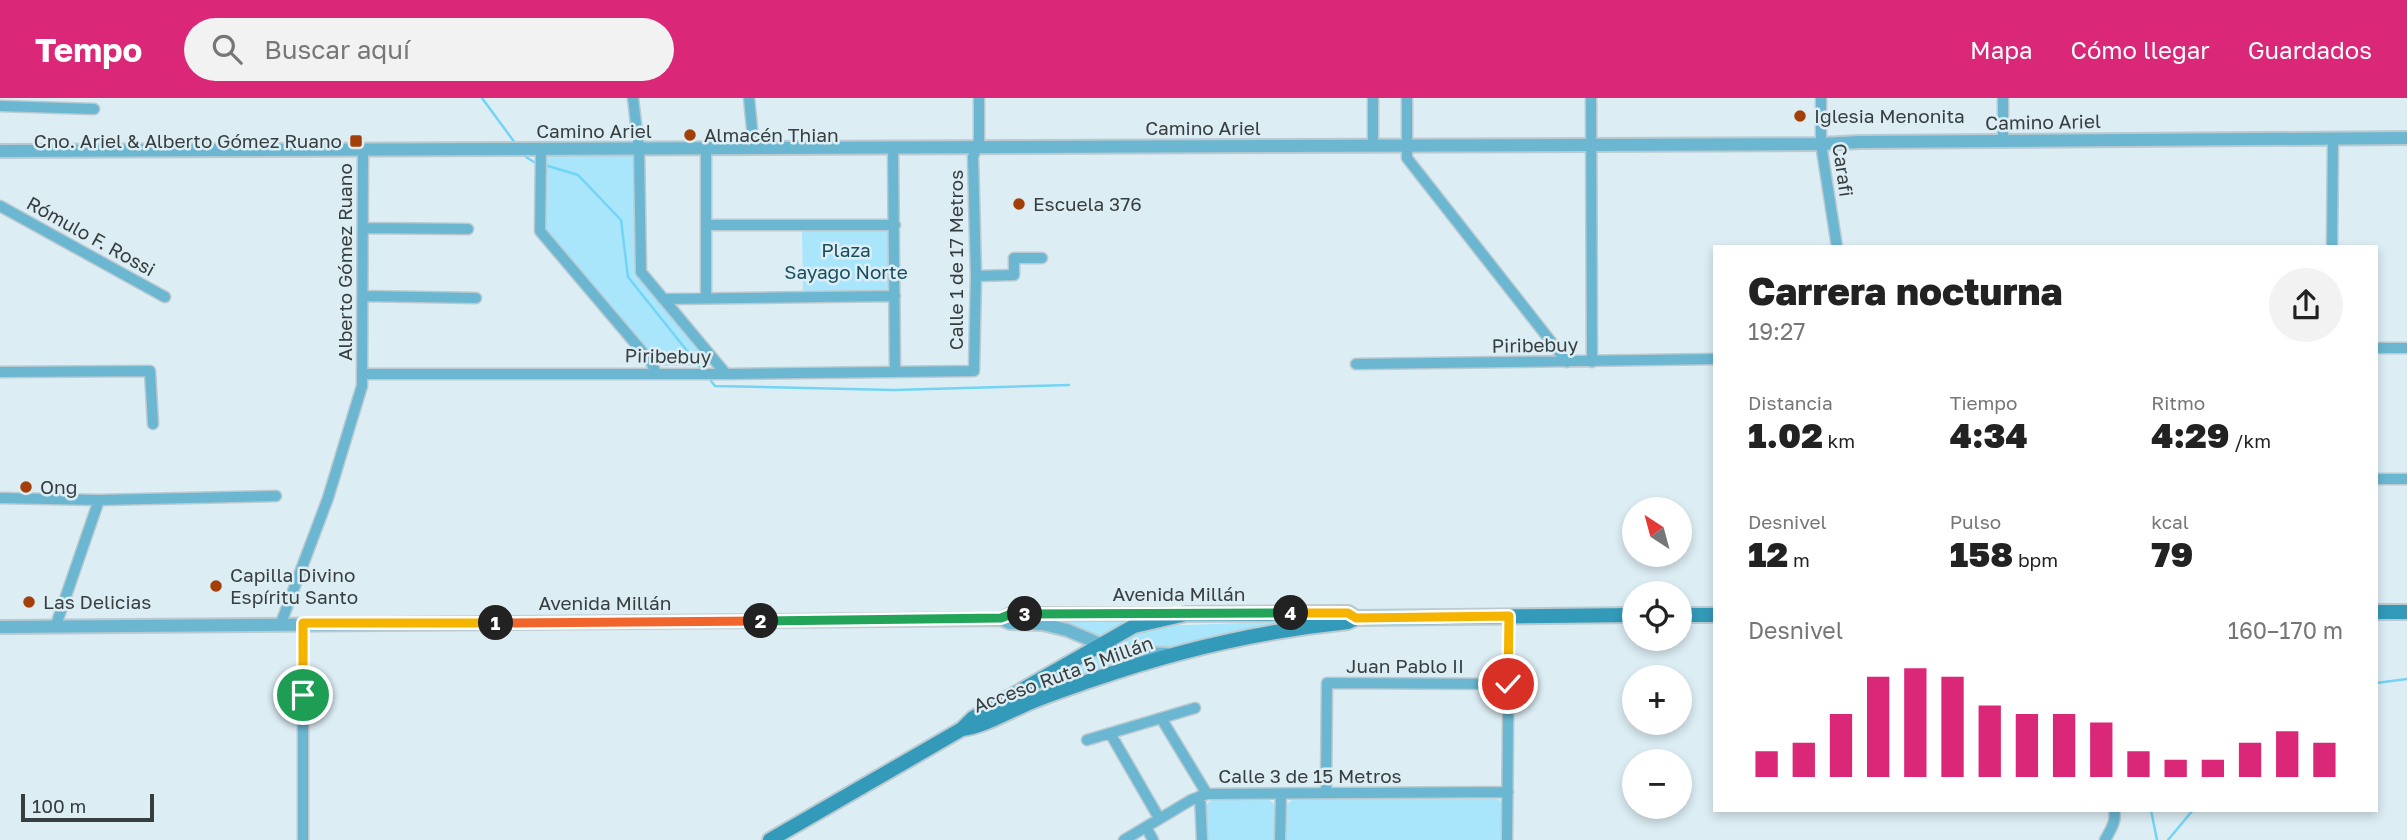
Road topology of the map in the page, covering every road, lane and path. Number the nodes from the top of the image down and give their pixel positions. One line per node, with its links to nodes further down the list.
1 (633, 98): 24 (street)
2 (749, 98): 21 (street)
3 (979, 98): 19 (street, Calle 1 de 17 Metros)
4 (1373, 98): 16 (street)
5 (1407, 98): 17 (street)
6 (1591, 98): 15 (street)
7 (1821, 98): 14 (street, Carafi)
8 (2003, 98): 13 (street)
9 (0, 106): 10 (street)
10 (94, 109)
11 (2407, 138): 12 (street, Camino Ariel)
12 (2333, 139): 13 (street, Camino Ariel); 32 (street)
13 (2003, 142): 14 (street, Camino Ariel)
14 (1821, 144): 15 (street, Camino Ariel); 31 (street, Carafi)
15 (1591, 145): 17 (street, Camino Ariel); 45 (street)
16 (1373, 146): 17 (street, Camino Ariel); 19 (street, Camino Ariel)
17 (1407, 146): 44 (street)
18 (893, 148): 19 (street, Camino Ariel); 21 (street, Camino Ariel); 28 (street)
19 (976, 148): 34 (street, Calle 1 de 17 Metros)
20 (706, 149): 21 (street, Camino Ariel); 24 (street, Camino Ariel); 27 (street)
21 (754, 149)
22 (363, 150): 23 (street, Camino Ariel); 25 (street, Camino Ariel); 29 (street, Alberto Gómez Ruano)
23 (541, 150): 24 (street, Camino Ariel); 50 (street)
24 (639, 150): 40 (street)
25 (0, 151)
26 (0, 205): 35 (street, Rómulo F. Rossi)
27 (706, 225): 28 (street); 39 (street)
28 (895, 225): 37 (street)
29 (363, 228): 30 (street); 36 (street, Alberto Gómez Ruano)
30 (468, 229)
31 (1837, 245)
32 (2332, 245)
33 (1042, 258): 34 (street)
34 (975, 276): 47 (street, Calle 1 de 17 Metros)
35 (165, 296)
36 (363, 296): 38 (street); 51 (street, Alberto Gómez Ruano)
37 (895, 296): 39 (street); 49 (street)
38 (476, 298)
39 (706, 298): 40 (street)
40 (663, 299): 52 (street)
41 (2378, 348): 42 (street)
42 (2407, 348)
43 (1713, 359): 45 (street, Piribebuy)
44 (1567, 362): 45 (street, Piribebuy); 46 (street, Piribebuy)
45 (1592, 362)
46 (1356, 364)
47 (974, 371): 49 (street, Piribebuy)
48 (0, 372): 53 (street)
49 (895, 372): 52 (street, Piribebuy)
50 (656, 373): 51 (street, Piribebuy); 52 (street, Piribebuy)
51 (363, 374): 68 (street, Alberto Gómez Ruano)
52 (726, 374)
53 (153, 424)
54 (2378, 479): 55 (street)
55 (2407, 479)
56 (276, 496): 58 (street)
57 (0, 498): 58 (street)
58 (99, 500): 70 (street)
59 (2378, 612): 60 (main road)
60 (2407, 612)
61 (1186, 614): 66 (street, Avenida Millán); 67 (main road, Avenida Millán); 72 (main road, Acceso Ruta 5 Millán)
62 (1622, 615): 65 (main road, Avenida Millán)
63 (1692, 615): 64 (main road)
64 (1713, 615)
65 (1509, 616): 67 (main road, Avenida Millán); 74 (street)
66 (1001, 618): 69 (street, Avenida Millán); 72 (street, Avenida Millán)
67 (1356, 618): 73 (main road, Avenida Millán)
68 (281, 623): 69 (street, Avenida Millán); 70 (street, Avenida Millán)
69 (303, 623): 87 (street)
70 (56, 625): 71 (street, Avenida Millán)
71 (0, 626)
72 (1098, 644): 73 (street, Avenida Millán); 77 (main road, Acceso Ruta 5 Millán)
73 (1178, 654): 77 (main road, Acceso Ruta 5 Millán)
74 (1508, 684): 80 (street); 81 (street, Juan Pablo II)
75 (1195, 708): 76 (street)
76 (1161, 718): 78 (street); 83 (street)
77 (962, 729): 88 (main road, Acceso Ruta 5 Millán)
78 (1110, 733): 79 (street); 85 (street)
79 (1087, 740)
80 (1508, 792): 81 (street, Calle 3 de 15 Metros); 93 (street)
81 (1326, 793): 82 (street, Calle 3 de 15 Metros)
82 (1281, 794): 83 (street, Calle 3 de 15 Metros); 92 (street)
83 (1203, 795): 85 (street, Calle 3 de 15 Metros); 91 (street)
84 (2114, 812): 94 (street)
85 (1159, 818): 86 (street, Calle 3 de 15 Metros)
86 (1146, 827): 89 (street, Calle 3 de 15 Metros); 90 (street)
87 (303, 840)
88 (770, 840)
89 (1124, 840)
90 (1153, 840)
91 (1202, 840)
92 (1280, 840)
93 (1507, 840)
94 (2105, 840)

